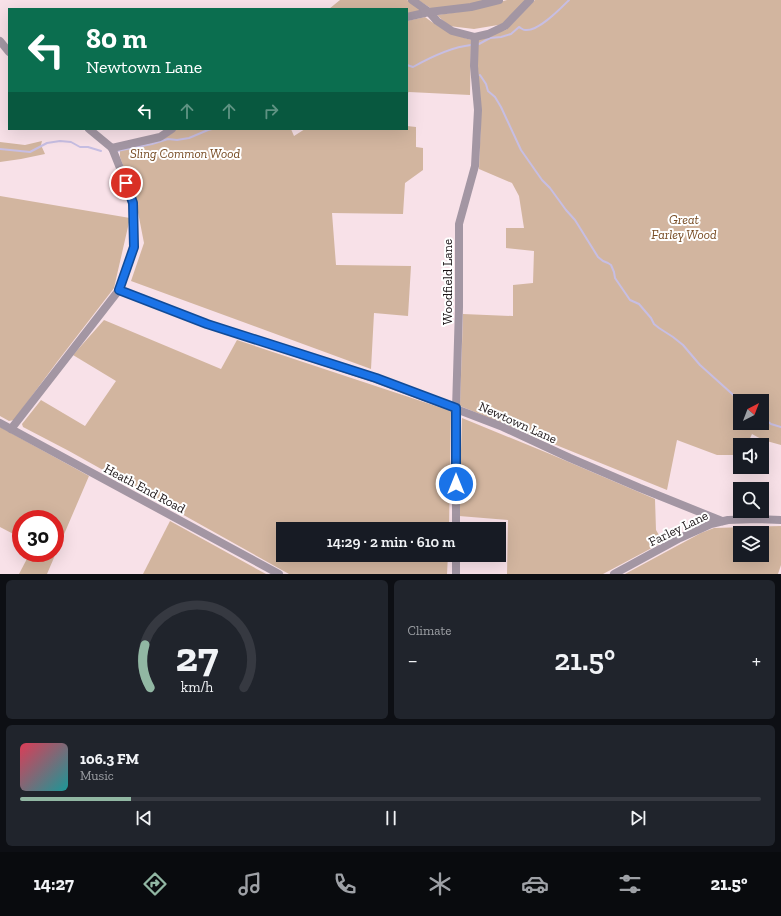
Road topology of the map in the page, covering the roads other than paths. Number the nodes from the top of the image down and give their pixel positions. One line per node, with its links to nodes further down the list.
1 (412, 0): 4 (street)
2 (499, 0): 4 (street)
3 (530, 0): 6 (street)
4 (428, 12): 5 (street); 6 (street)
5 (408, 17)
6 (475, 37): 13 (street, Woodfield Lane)
7 (0, 41): 8 (street)
8 (8, 51)
9 (90, 130): 11 (street)
10 (170, 130): 11 (street)
11 (112, 148): 12 (street)
12 (119, 290): 13 (street, Newtown Lane); 15 (street)
13 (456, 408): 17 (street, Newtown Lane); 18 (street, Woodfield Lane)
14 (0, 423): 15 (street, Heath End Road)
15 (11, 429): 20 (street, Heath End Road)
16 (781, 520): 17 (street, Farley Lane)
17 (722, 521): 22 (street, Farley Lane)
18 (456, 522)
19 (456, 562): 21 (street)
20 (279, 574)
21 (456, 574)
22 (614, 574)

